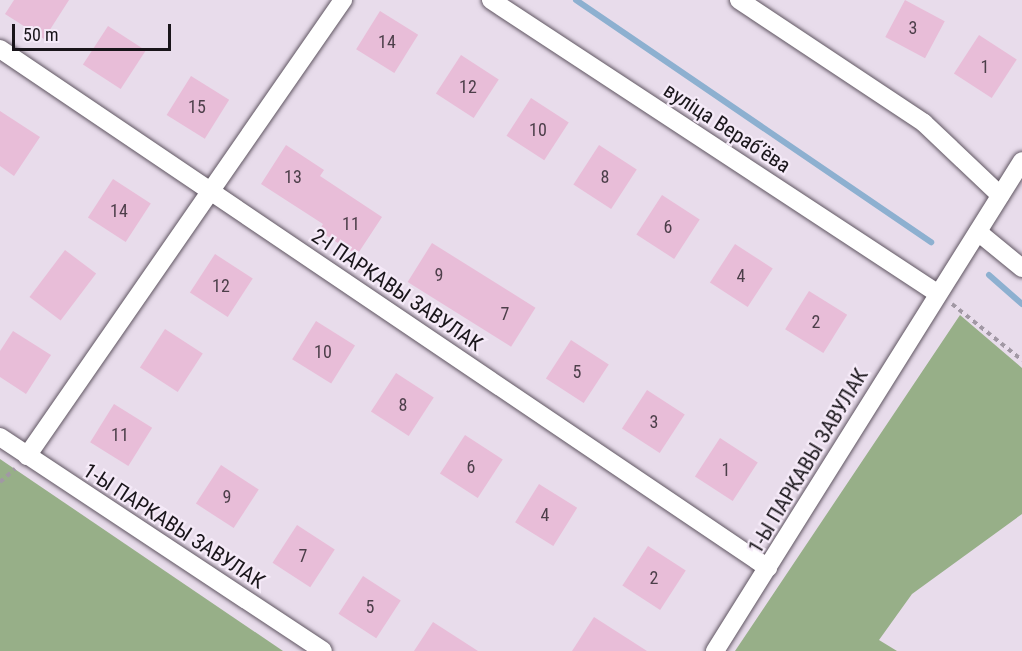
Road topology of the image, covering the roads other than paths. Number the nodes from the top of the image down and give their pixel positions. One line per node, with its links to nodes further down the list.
1 (343, 0): 6 (street)
2 (491, 0): 10 (street, вуліца Верабʼёва)
3 (739, 0): 7 (street)
4 (0, 49): 6 (street, 2-І ПАРКАВЫ ЗАВУЛАК)
5 (1022, 161): 7 (street, 1-Ы ПАРКАВЫ ЗАВУЛАК)
6 (208, 189): 12 (street); 13 (street, 2-І ПАРКАВЫ ЗАВУЛАК)
7 (999, 195): 8 (street, 1-Ы ПАРКАВЫ ЗАВУЛАК)
8 (978, 232): 9 (street); 10 (street, 1-Ы ПАРКАВЫ ЗАВУЛАК)
9 (1022, 268)
10 (937, 293): 13 (street, 1-Ы ПАРКАВЫ ЗАВУЛАК)
11 (0, 438): 12 (street, 1-Ы ПАРКАВЫ ЗАВУЛАК)
12 (27, 456): 14 (street, 1-Ы ПАРКАВЫ ЗАВУЛАК)
13 (768, 568): 15 (street, 1-Ы ПАРКАВЫ ЗАВУЛАК)
14 (323, 651)
15 (715, 651)

